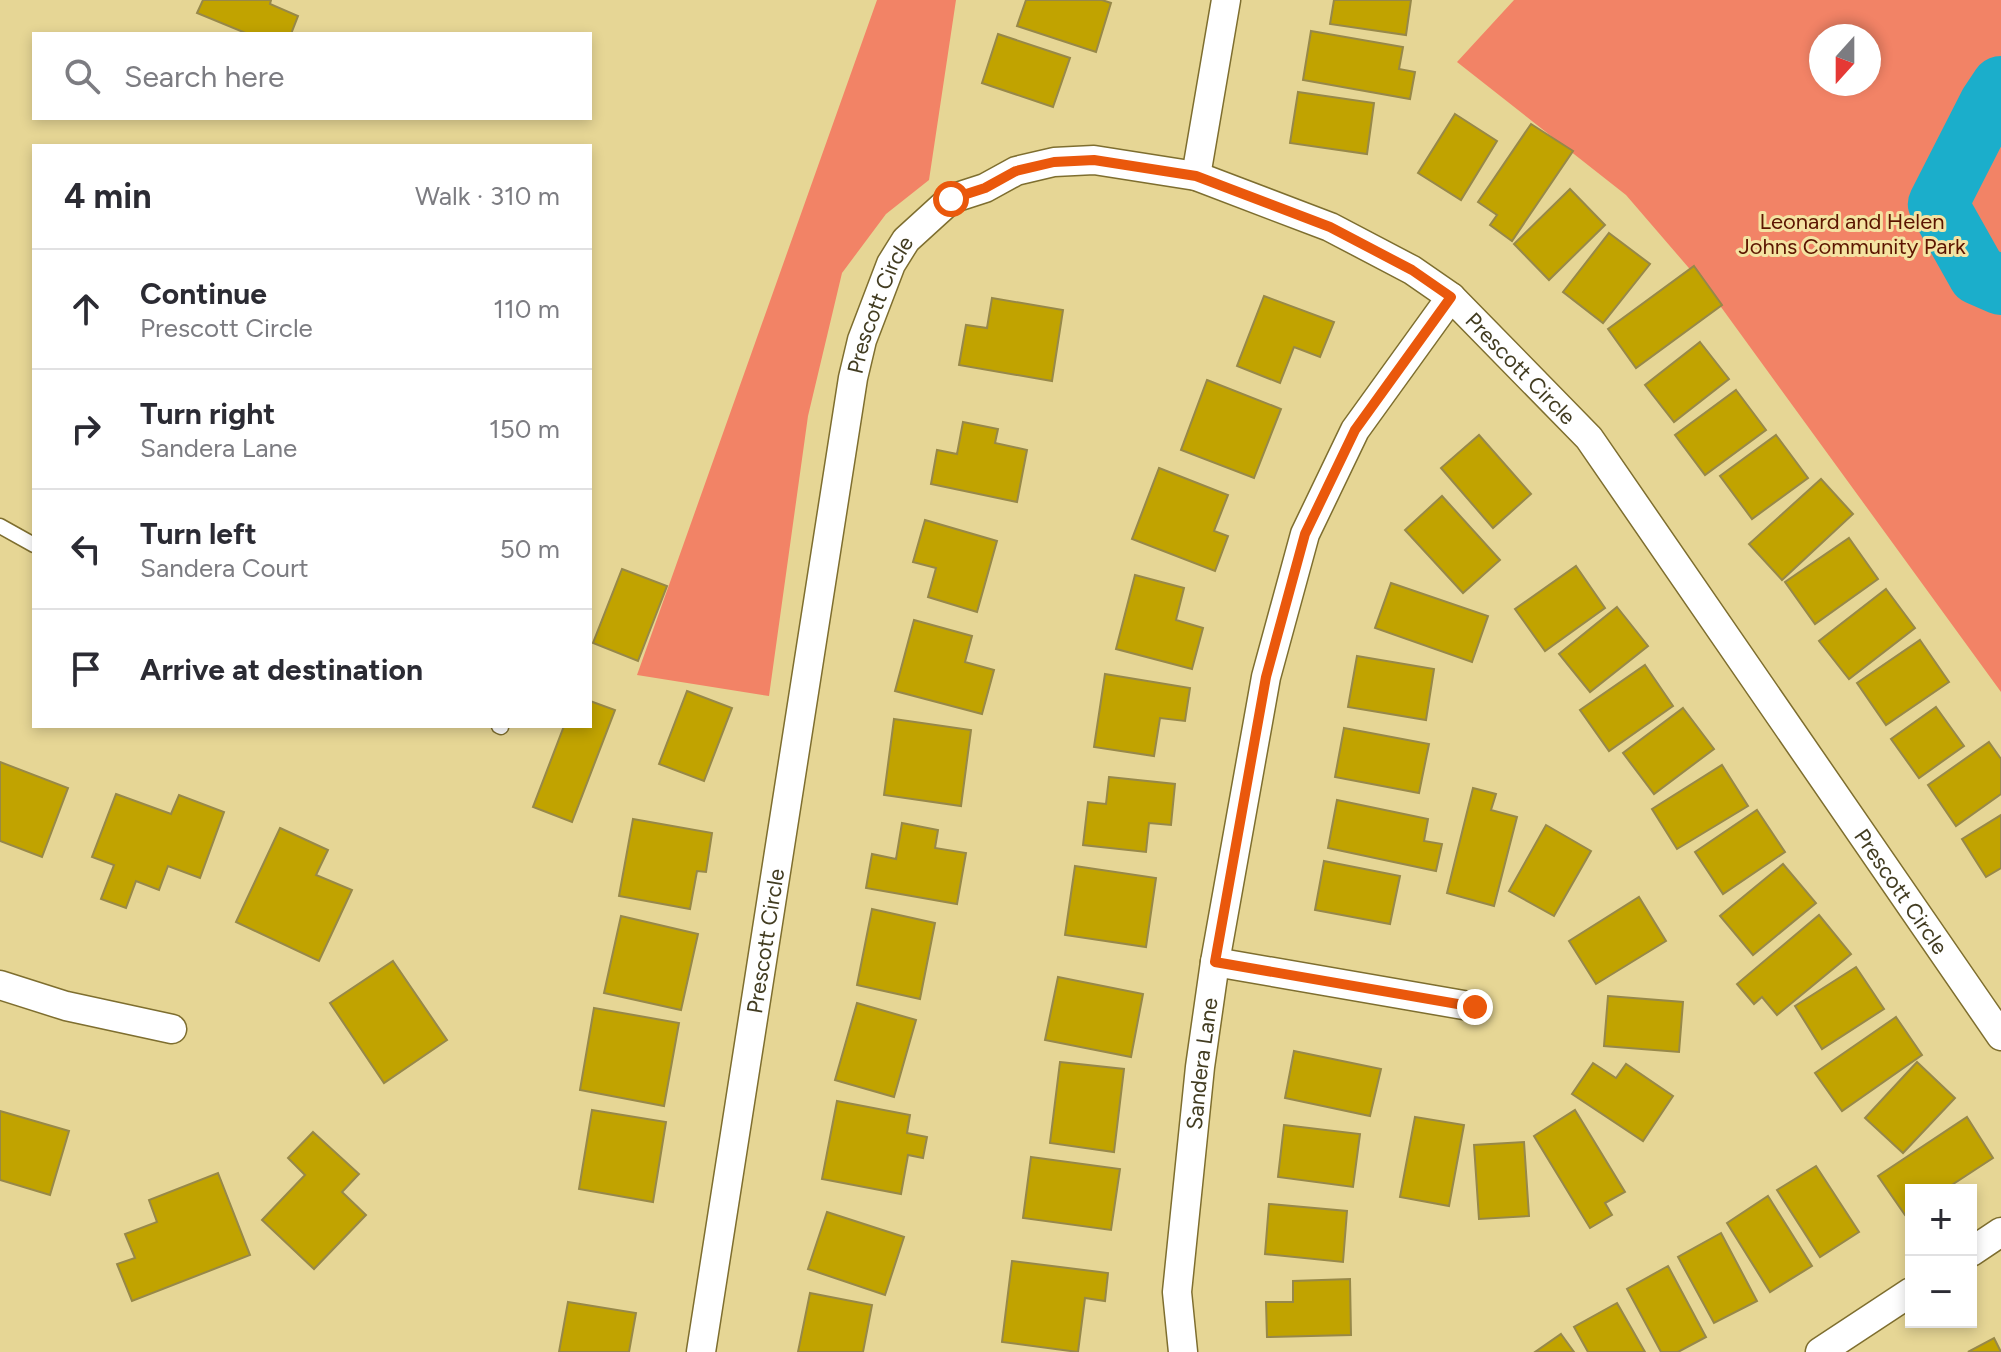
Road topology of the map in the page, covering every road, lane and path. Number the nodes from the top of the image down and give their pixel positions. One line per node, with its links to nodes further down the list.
1 (1226, 0): 2 (street)
2 (1196, 176): 3 (street, Prescott Circle); 14 (street, Prescott Circle)
3 (1451, 297): 6 (street, Sandera Lane); 10 (street, Prescott Circle)
4 (0, 526): 5 (lane)
5 (32, 544)
6 (1215, 962): 8 (street); 15 (street, Sandera Lane)
7 (0, 985): 9 (street)
8 (1475, 1007)
9 (172, 1029)
10 (2001, 1036)
11 (2001, 1232): 12 (street)
12 (1977, 1248)
13 (1905, 1296): 16 (street)
14 (701, 1352)
15 (1183, 1352)
16 (1820, 1352)

